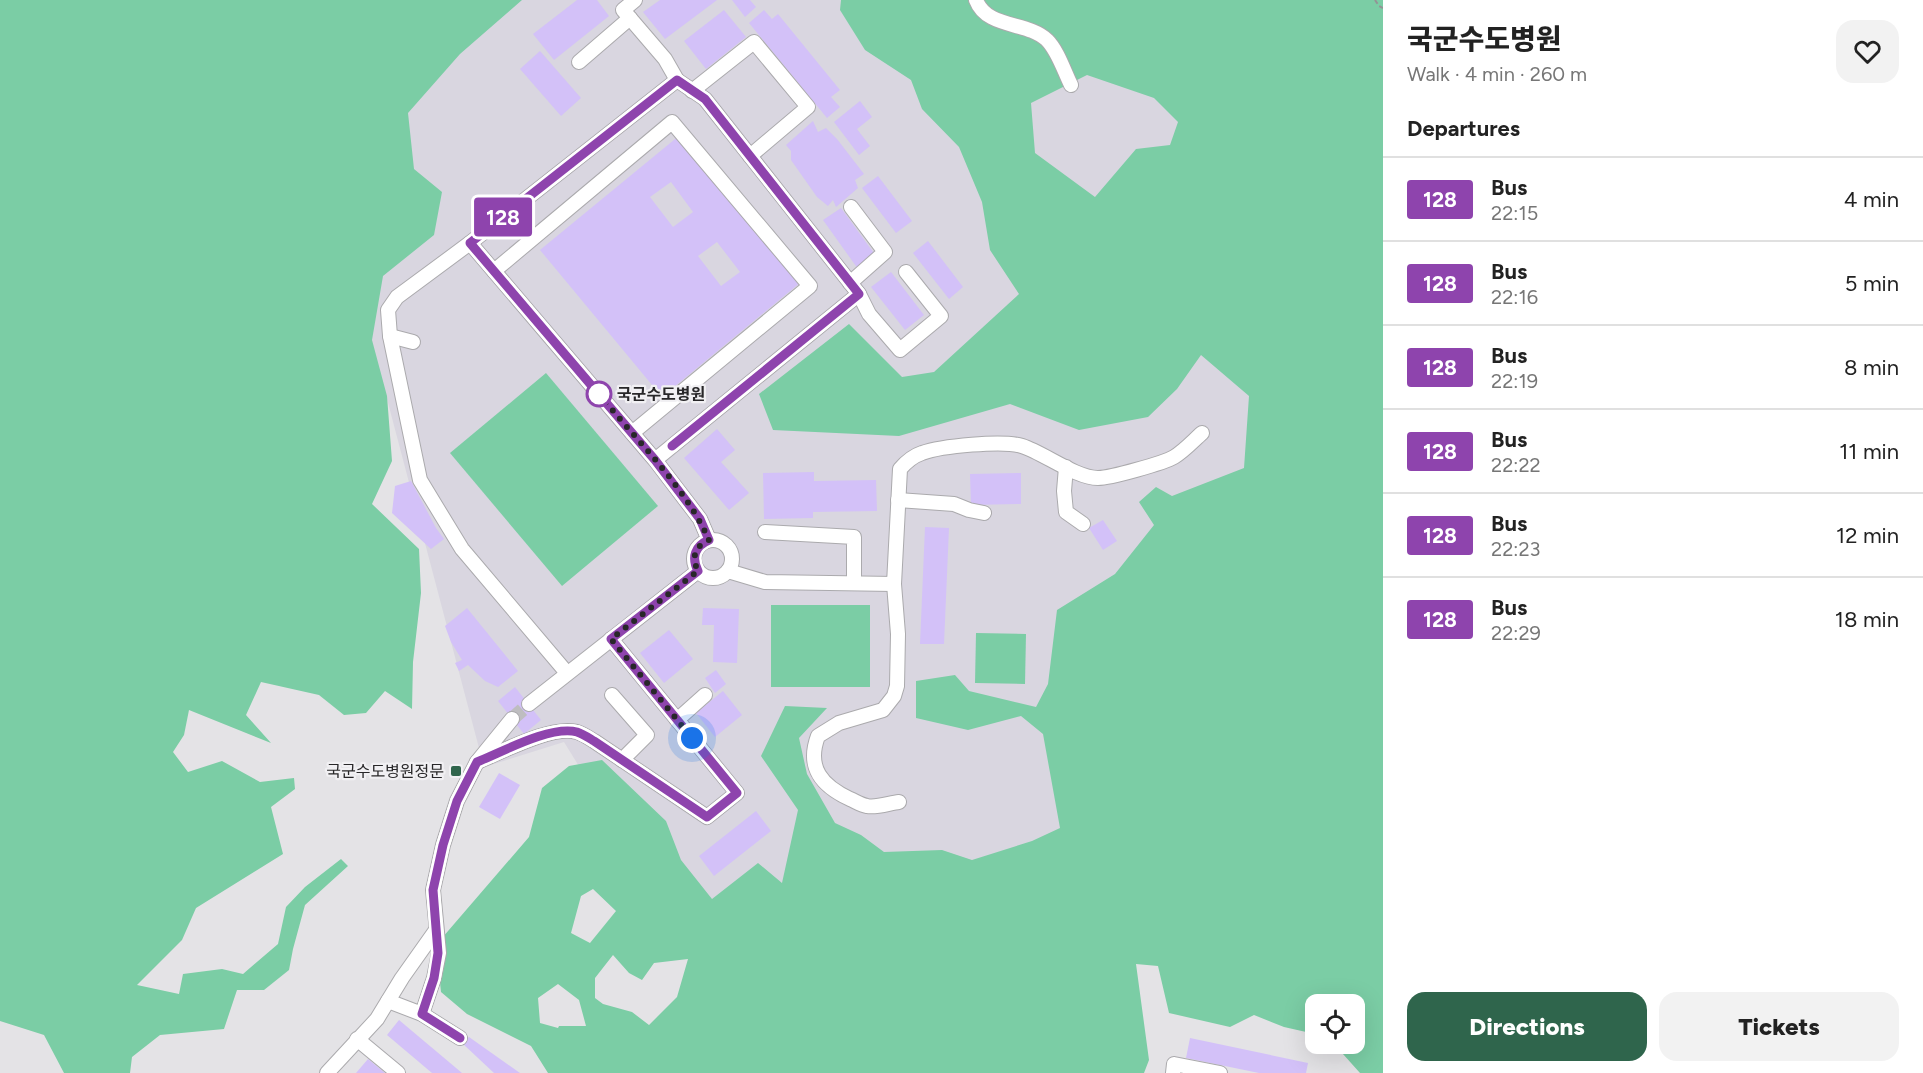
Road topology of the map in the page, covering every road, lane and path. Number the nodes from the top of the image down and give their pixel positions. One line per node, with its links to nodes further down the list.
1 (635, 0): 5 (street)
2 (976, 0): 8 (street)
3 (1375, 0): 4 (path)
4 (1383, 8)
5 (624, 9): 6 (street); 7 (street)
6 (579, 62)
7 (677, 80): 9 (street); 12 (street)
8 (1071, 85)
9 (692, 91): 10 (street); 10 (street)
10 (750, 156): 15 (street)
11 (851, 207): 15 (street)
12 (470, 243): 13 (street); 16 (street)
13 (494, 272): 18 (street); 18 (street)
14 (906, 272): 15 (street)
15 (855, 289): 20 (street)
16 (390, 336): 17 (street); 32 (street)
17 (412, 342)
18 (632, 433): 20 (street)
19 (1202, 433): 21 (street)
20 (655, 460): 26 (street)
21 (1066, 467): 22 (street); 24 (street)
22 (898, 500): 23 (street); 30 (street)
23 (984, 513)
24 (1083, 524)
25 (765, 531): 29 (street)
26 (709, 540): 27 (street); 28 (street)
27 (698, 571): 28 (street); 31 (street)
28 (728, 571): 29 (street)
29 (854, 583): 30 (street)
30 (894, 584): 40 (street)
31 (611, 639): 32 (street); 37 (street)
32 (567, 673): 35 (street)
33 (705, 694): 37 (street)
34 (612, 695): 38 (street)
35 (529, 704)
36 (512, 719): 39 (street)
37 (677, 720): 38 (street)
38 (621, 760): 39 (street)
39 (477, 762): 41 (street)
40 (899, 802)
41 (436, 930): 42 (street); 43 (street)
42 (388, 1001): 43 (street); 45 (street)
43 (422, 1014): 44 (street)
44 (460, 1038)
45 (357, 1039): 46 (street); 47 (street)
46 (327, 1073)
47 (398, 1073)
48 (1173, 1073): 49 (street)
49 (1220, 1073)

